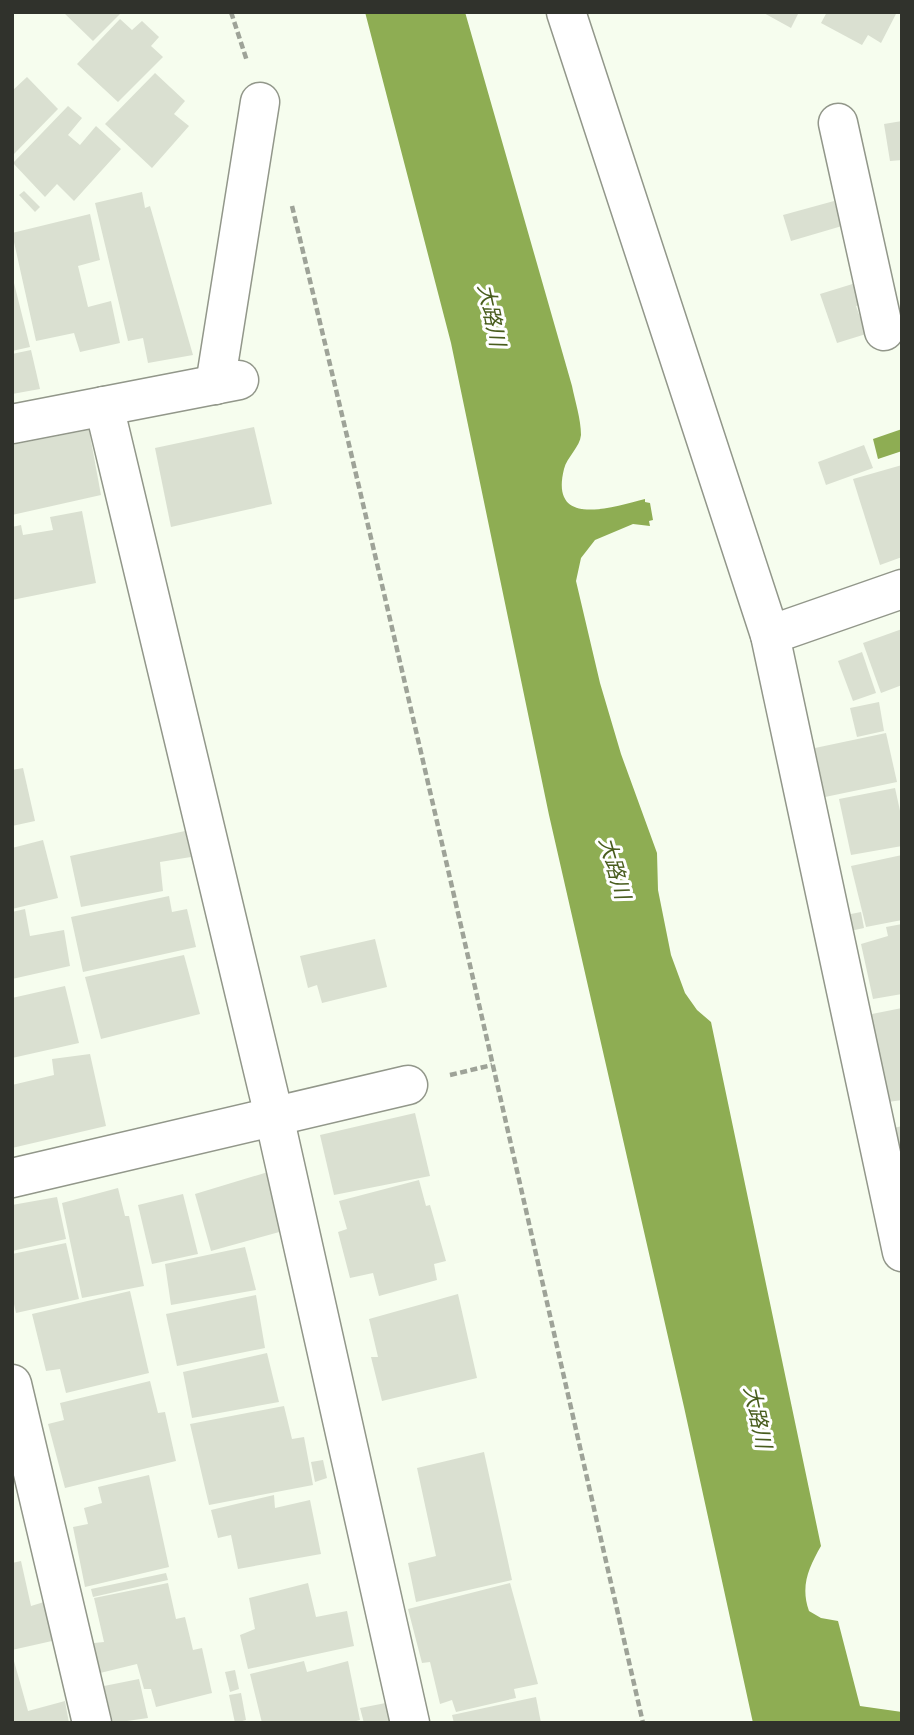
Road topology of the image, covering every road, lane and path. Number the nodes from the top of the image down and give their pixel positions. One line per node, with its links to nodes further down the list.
1 (231, 12): 3 (path)
2 (566, 12): 11 (street)
3 (260, 102): 8 (street)
4 (838, 123): 6 (street)
5 (291, 204): 19 (path)
6 (887, 273): 7 (street)
7 (884, 331)
8 (104, 406): 9 (street); 13 (street)
9 (12, 424)
10 (902, 589): 11 (street)
11 (770, 635): 15 (street)
12 (408, 1085): 13 (street)
13 (274, 1116): 14 (street); 18 (street)
14 (12, 1178)
15 (902, 1252)
16 (12, 1384): 17 (street)
17 (92, 1723)
18 (410, 1723)
19 (643, 1723)

